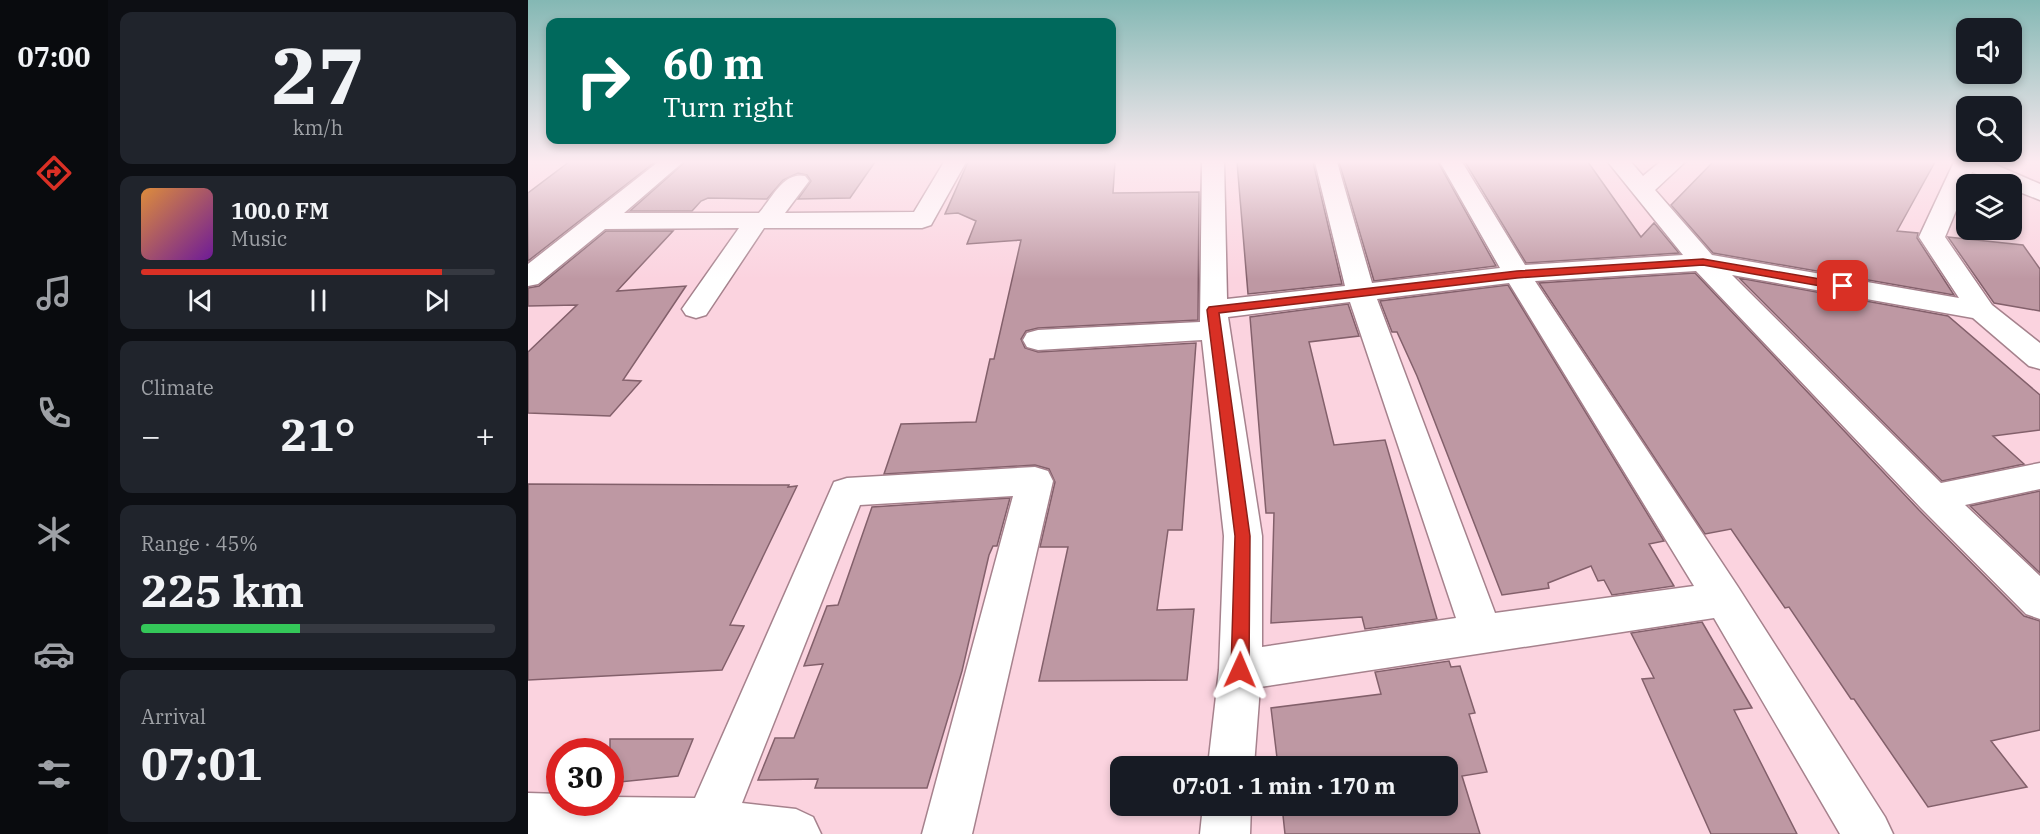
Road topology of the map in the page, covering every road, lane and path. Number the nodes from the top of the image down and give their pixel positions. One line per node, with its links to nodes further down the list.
1 (624, 201): 10 (street)
2 (779, 201): 9 (street)
3 (932, 201): 9 (street)
4 (1213, 201): 17 (street)
5 (1336, 201): 14 (street)
6 (1474, 201): 12 (street)
7 (1652, 201): 11 (street)
8 (1948, 201): 16 (street)
9 (762, 220): 10 (street); 15 (street)
10 (599, 221): 13 (street)
11 (1703, 262): 12 (street); 16 (street); 21 (street)
12 (1517, 274): 14 (street); 22 (street)
13 (528, 278)
14 (1361, 293): 17 (street); 24 (street)
15 (696, 309)
16 (1982, 311): 19 (street)
17 (1214, 320): 18 (street); 25 (street)
18 (1038, 340)
19 (2040, 358)
20 (2040, 476): 21 (street)
21 (1934, 498): 23 (street)
22 (1724, 599): 24 (street); 34 (street)
23 (2040, 602)
24 (1482, 633): 25 (street)
25 (1240, 670): 26 (street)
26 (1232, 756)
27 (1226, 816): 33 (street)
28 (528, 817): 30 (street)
29 (710, 823): 30 (street); 31 (street); 32 (street)
30 (623, 828)
31 (796, 834)
32 (947, 834)
33 (1225, 834)
34 (1868, 834)

